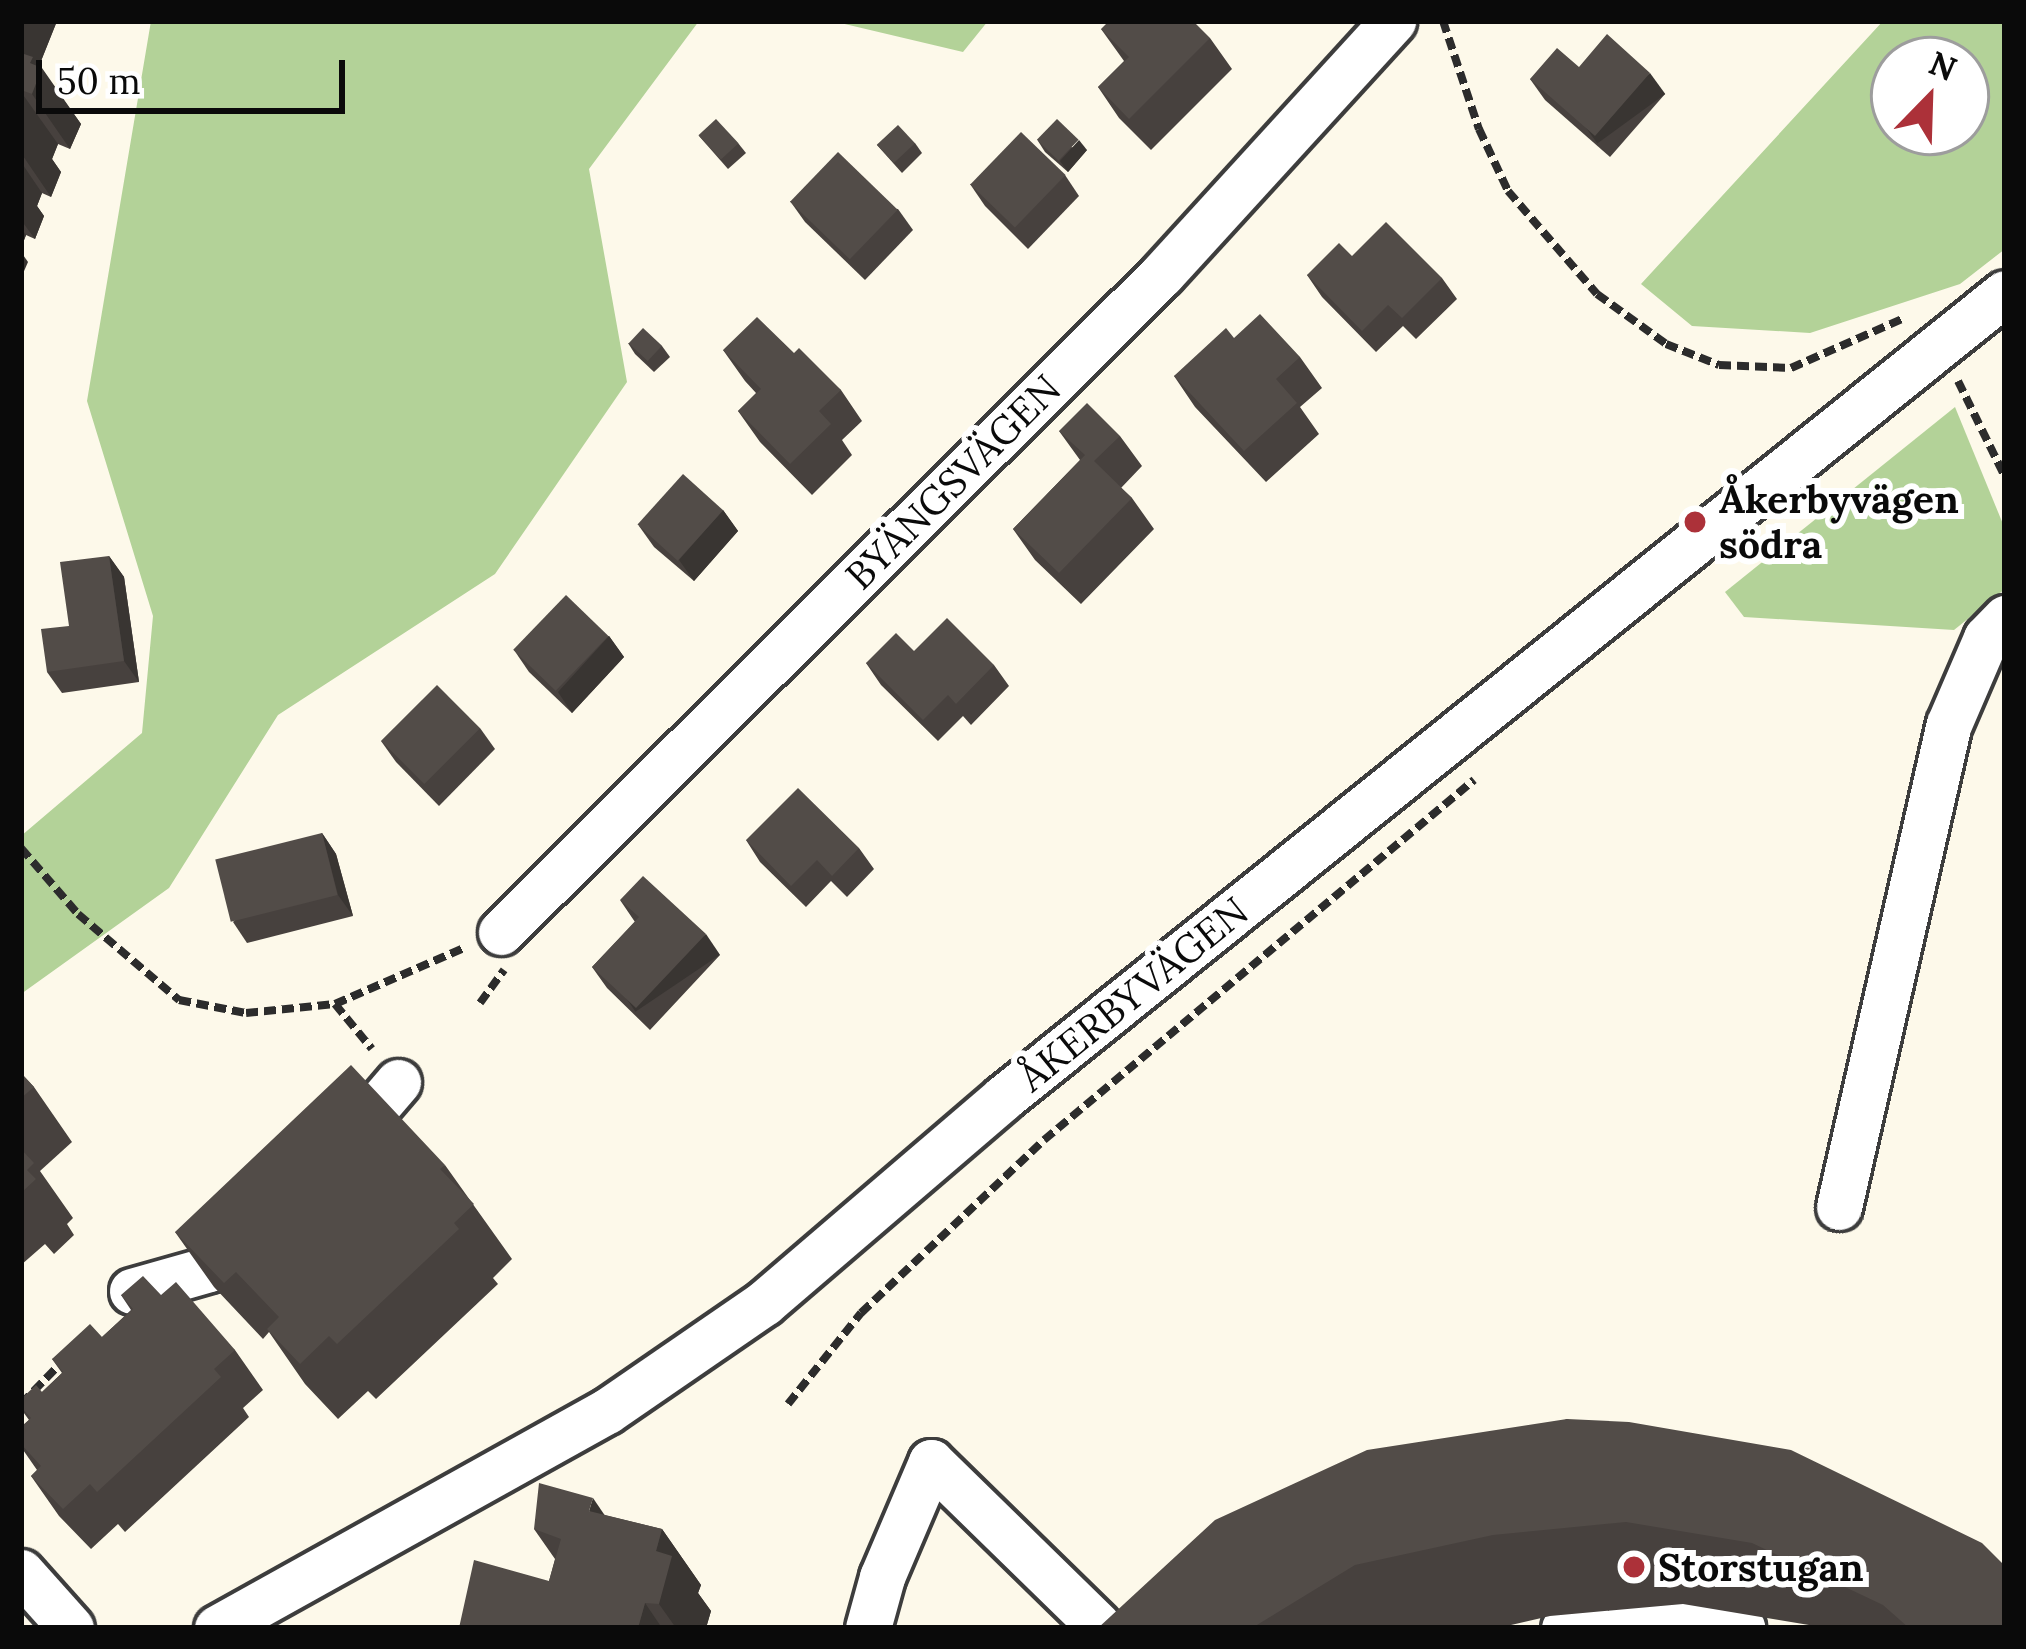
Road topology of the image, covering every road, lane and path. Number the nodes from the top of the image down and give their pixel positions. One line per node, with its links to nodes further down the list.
1 (1393, 21): 10 (street, BYÄNGSVÄGEN)
2 (1443, 21): 4 (path)
3 (2005, 293): 4 (street, ÅKERBYVÄGEN)
4 (1956, 362): 5 (path); 6 (path); 23 (street, ÅKERBYVÄGEN)
5 (1938, 392)
6 (2005, 477)
7 (2005, 618): 14 (street)
8 (1482, 774): 19 (path)
9 (21, 848): 11 (path)
10 (501, 932): 11 (path)
11 (335, 1004): 12 (path)
12 (398, 1082): 13 (street)
13 (306, 1139)
14 (1838, 1207)
15 (275, 1208): 16 (street)
16 (132, 1291)
17 (68, 1355): 18 (path)
18 (21, 1404)
19 (788, 1404)
20 (21, 1572): 22 (street)
21 (1098, 1625): 24 (street)
22 (70, 1628)
23 (217, 1628)
24 (868, 1628)
25 (1564, 1628): 26 (street)
26 (1742, 1628)

